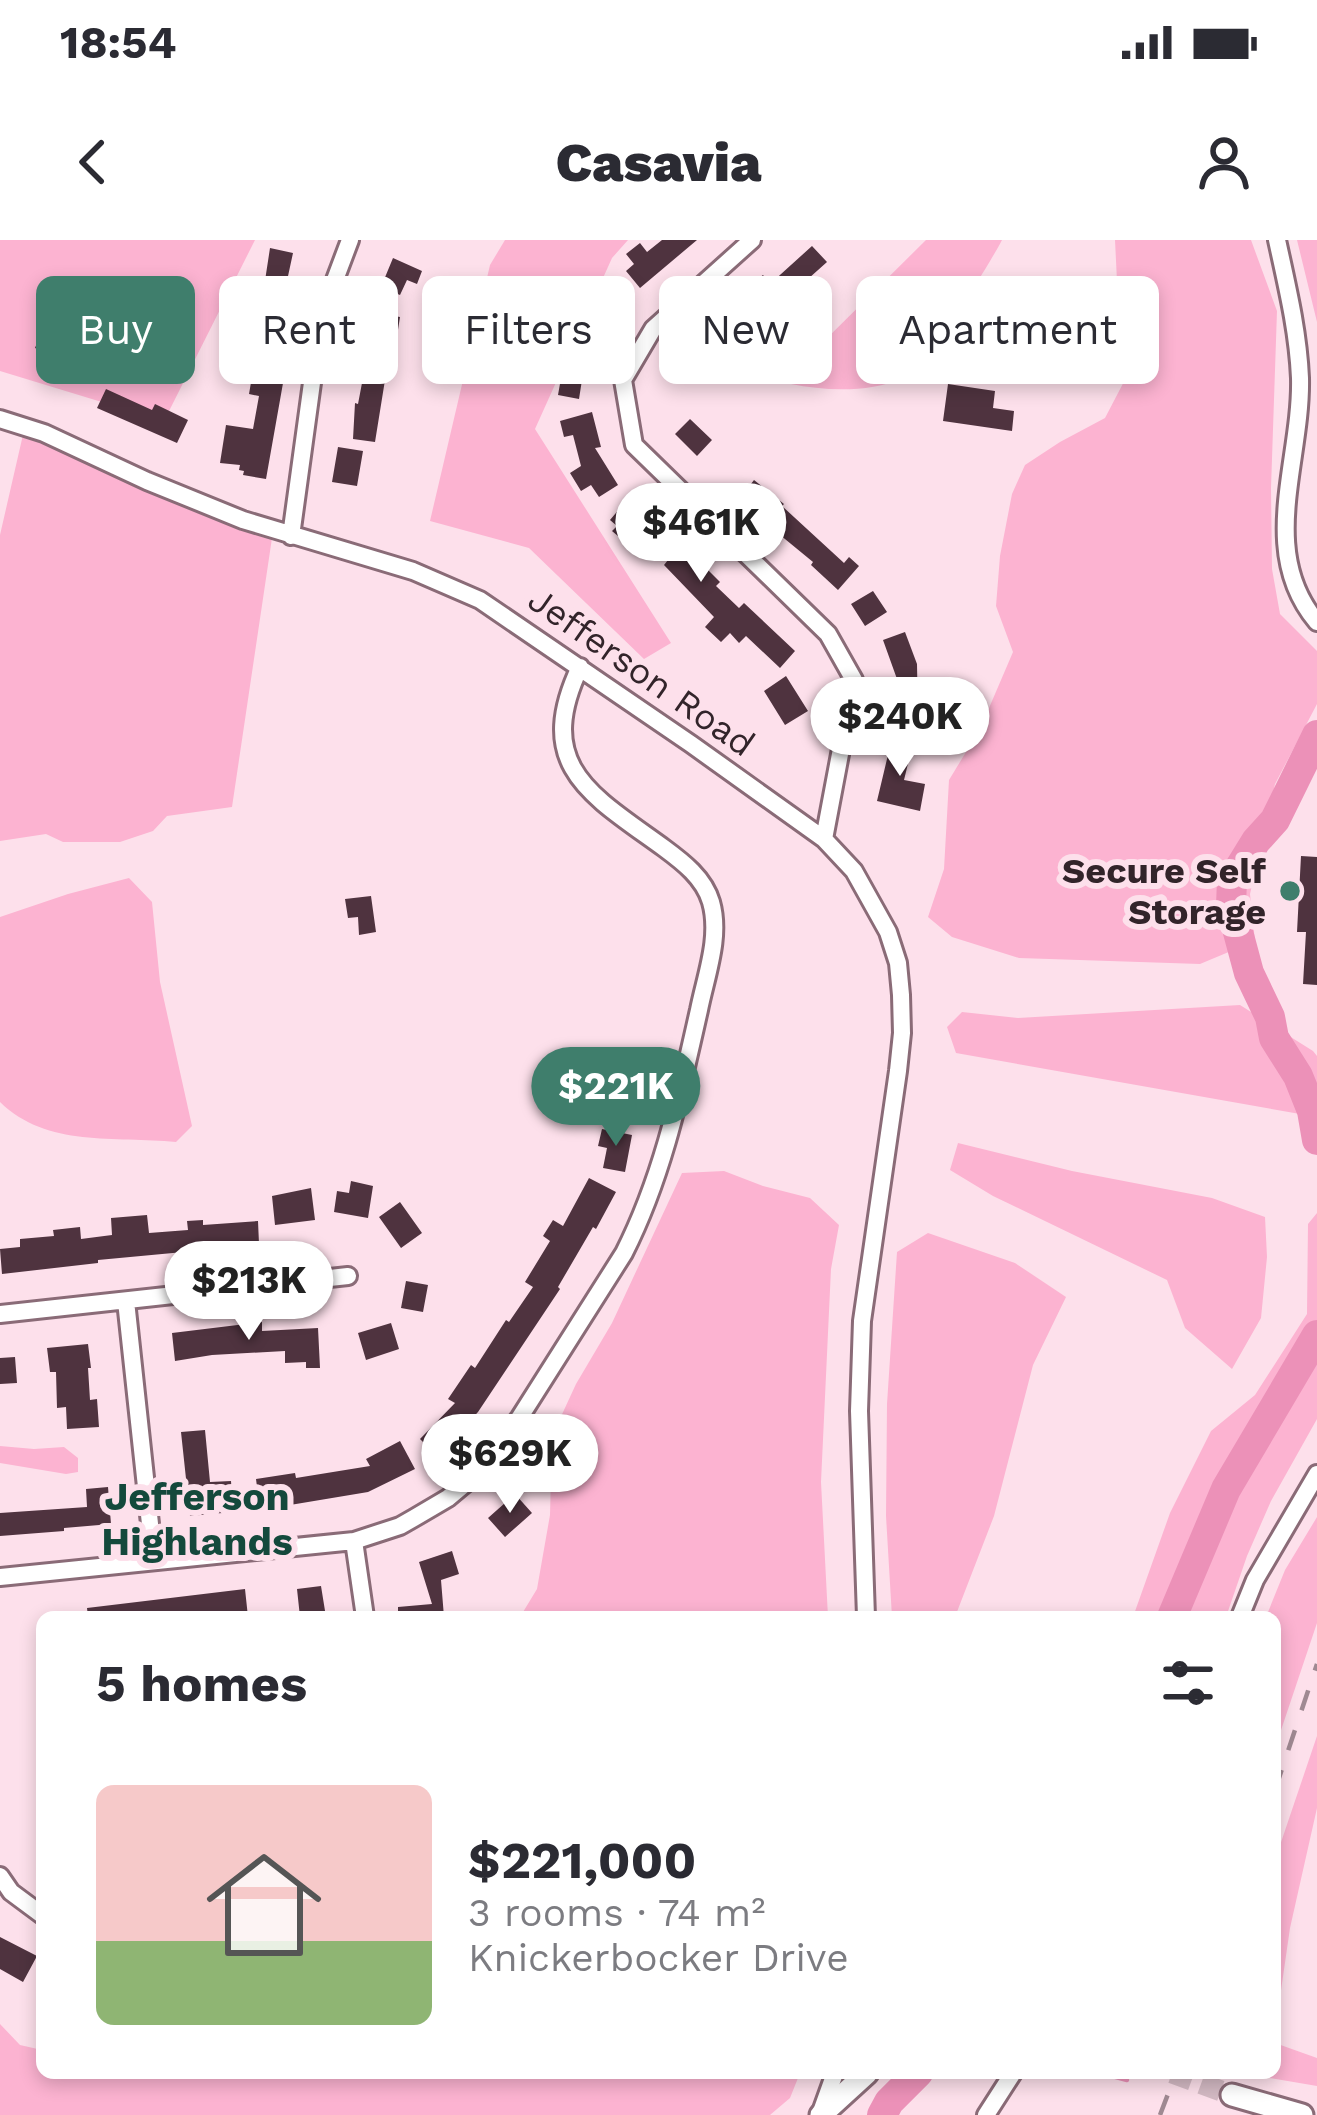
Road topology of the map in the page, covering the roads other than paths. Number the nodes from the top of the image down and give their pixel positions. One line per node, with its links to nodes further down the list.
1 (350, 240): 5 (street)
2 (752, 240): 8 (street)
3 (1276, 240): 6 (street)
4 (0, 418): 5 (street, Jefferson Road)
5 (291, 536): 7 (street, Jefferson Road)
6 (1317, 622)
7 (580, 667): 8 (street, Jefferson Road); 13 (street)
8 (824, 838): 17 (street, Jefferson Road)
9 (348, 1276): 10 (street)
10 (126, 1301): 11 (street); 14 (street)
11 (0, 1314)
12 (1317, 1474): 18 (street)
13 (354, 1541): 14 (street); 16 (street)
14 (154, 1561): 15 (street)
15 (0, 1577)
16 (364, 1611)
17 (866, 1611)
18 (1242, 1611)
19 (0, 1876): 20 (street)
20 (36, 1911)
21 (833, 2079): 25 (street)
22 (860, 2079): 25 (main road)
23 (1009, 2079): 26 (street)
24 (1232, 2095): 27 (main road)
25 (820, 2115)
26 (986, 2115)
27 (1302, 2115)

